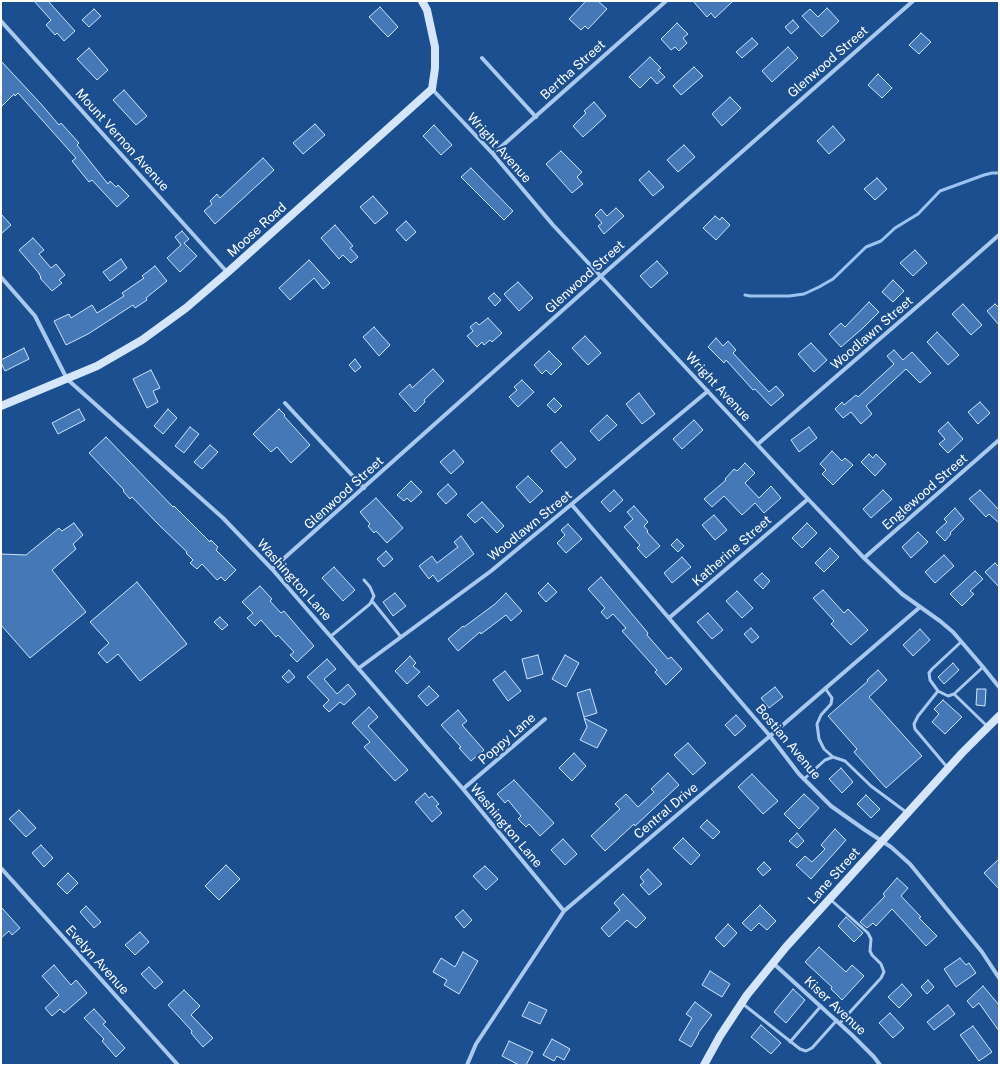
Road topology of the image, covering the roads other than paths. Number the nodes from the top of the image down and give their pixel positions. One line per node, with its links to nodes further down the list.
1 (422, 1): 6 (street)
2 (666, 1): 7 (street, Bertha Street)
3 (913, 1): 11 (street, Glenwood Street)
4 (1, 21): 10 (street, Mount Vernon Avenue)
5 (482, 58): 7 (street)
6 (432, 89): 8 (street, Wright Avenue); 10 (street, Moose Road)
7 (536, 117): 8 (street, Bertha Street)
8 (493, 154): 11 (street, Wright Avenue)
9 (999, 235): 18 (street, Woodlawn Street)
10 (228, 272): 13 (street, Moose Road)
11 (601, 276): 14 (street, Wright Avenue); 19 (street, Glenwood Street)
12 (1, 277): 13 (street, Washington Lane)
13 (67, 379): 16 (street, Moose Road); 23 (street, Washington Lane)
14 (708, 391): 18 (street, Wright Avenue); 21 (street, Woodlawn Street)
15 (285, 403): 19 (street)
16 (1, 406)
17 (999, 440): 22 (street, Englewood Street)
18 (758, 444): 20 (street, Wright Avenue)
19 (364, 488): 23 (street, Glenwood Street)
20 (808, 499): 22 (street, Wright Avenue); 27 (street, Katherine Street)
21 (572, 505): 27 (street, Bostian Avenue); 29 (street, Woodlawn Street)
22 (864, 558): 26 (street, Wright Avenue)
23 (272, 569): 28 (street, Washington Lane)
24 (364, 580): 25 (lane)
25 (372, 601): 28 (lane); 29 (lane)
26 (920, 607): 30 (street, Wright Avenue); 34 (street, Central Drive)
27 (669, 618): 40 (street, Bostian Avenue)
28 (331, 636): 32 (street, Washington Lane)
29 (400, 637): 32 (street, Woodlawn Street)
30 (961, 642): 31 (street, Wright Avenue); 35 (lane)
31 (983, 666): 33 (street, Wright Avenue); 36 (lane)
32 (359, 668): 44 (street, Washington Lane)
33 (999, 687)
34 (825, 688): 40 (street, Central Drive); 41 (lane)
35 (938, 691): 36 (lane); 42 (lane)
36 (954, 694): 39 (lane)
37 (999, 716): 39 (street, Lane Street)
38 (545, 719): 44 (street, Poppy Lane)
39 (988, 727): 42 (street, Lane Street)
40 (770, 736): 43 (street, Bostian Avenue); 49 (street, Central Drive)
41 (833, 757): 43 (lane); 45 (lane)
42 (948, 768): 45 (street, Lane Street)
43 (804, 779): 46 (street, Bostian Avenue)
44 (463, 790): 49 (street, Washington Lane)
45 (908, 813): 46 (street, Lane Street)
46 (882, 841): 48 (street, Lane Street); 51 (street, Bostian Avenue)
47 (1, 868): 56 (street, Evelyn Avenue)
48 (830, 899): 50 (street, Lane Street); 54 (lane)
49 (564, 911): 57 (street, Central Drive)
50 (773, 963): 52 (street, Lane Street); 53 (street, Kiser Avenue)
51 (999, 978)
52 (742, 1003): 55 (lane); 58 (street, Lane Street)
53 (821, 1006): 54 (street, Kiser Avenue); 55 (lane)
54 (839, 1022): 55 (lane); 59 (street, Kiser Avenue)
55 (790, 1042)
56 (178, 1065)
57 (467, 1065)
58 (704, 1065)
59 (880, 1065)

